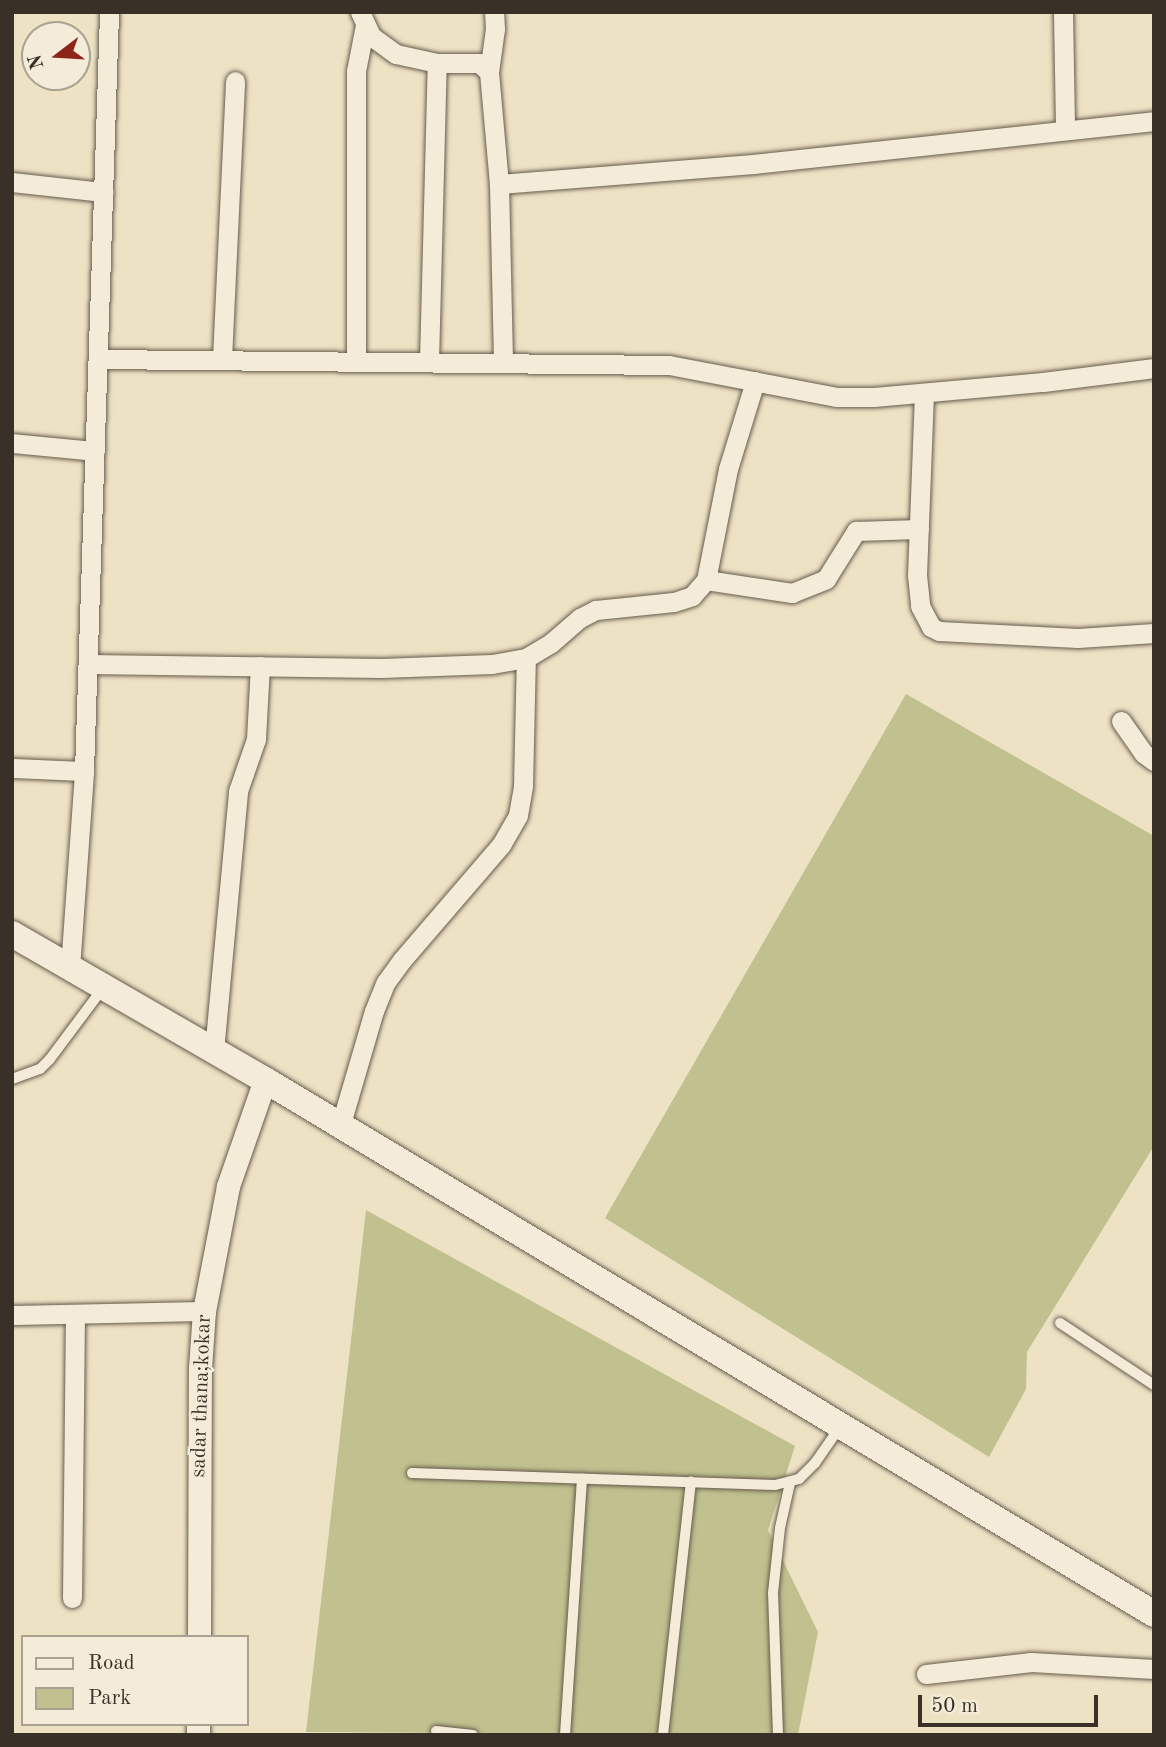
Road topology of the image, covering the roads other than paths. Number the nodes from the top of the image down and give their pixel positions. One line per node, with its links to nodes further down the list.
1 (109, 12): 12 (street)
2 (494, 12): 6 (street)
3 (1063, 12): 9 (street)
4 (363, 19): 5 (street); 15 (street)
5 (437, 63): 6 (street); 16 (street)
6 (489, 72): 11 (street)
7 (235, 81): 14 (street)
8 (1154, 121): 9 (street)
9 (1065, 130): 11 (street)
10 (12, 182): 12 (street)
11 (499, 184): 17 (street)
12 (103, 192): 13 (street)
13 (98, 359): 14 (street); 22 (street)
14 (222, 359): 15 (street)
15 (356, 359): 16 (street)
16 (429, 361): 17 (street)
17 (503, 362): 19 (street)
18 (1154, 368): 20 (street)
19 (755, 381): 20 (street); 24 (street)
20 (924, 393): 23 (street)
21 (12, 443): 22 (street)
22 (95, 451): 27 (street)
23 (919, 529): 24 (street); 25 (street)
24 (706, 580): 26 (street)
25 (1154, 633)
26 (526, 658): 28 (street); 39 (street)
27 (88, 664): 28 (street); 32 (street)
28 (260, 666): 36 (street)
29 (1121, 721): 30 (street)
30 (1154, 761)
31 (12, 768): 32 (street)
32 (84, 771): 34 (street)
33 (12, 934): 34 (main road)
34 (70, 968): 35 (main road)
35 (104, 987): 36 (main road); 37 (lane)
36 (214, 1051): 38 (main road)
37 (12, 1079)
38 (265, 1080): 39 (main road); 40 (street, sadar thana;kokar)
39 (340, 1127): 45 (main road)
40 (204, 1311): 41 (street); 52 (street, sadar thana;kokar)
41 (75, 1314): 42 (street); 50 (street)
42 (12, 1315)
43 (1060, 1323): 44 (lane)
44 (1154, 1385)
45 (841, 1427): 49 (lane); 51 (main road)
46 (412, 1474): 47 (lane)
47 (582, 1479): 48 (lane); 57 (lane)
48 (691, 1482): 49 (lane); 58 (lane)
49 (790, 1483): 59 (lane)
50 (72, 1598)
51 (1154, 1614)
52 (199, 1635)
53 (1154, 1669): 54 (street)
54 (926, 1674)
55 (436, 1731): 56 (lane)
56 (472, 1735)
57 (565, 1735)
58 (663, 1735)
59 (778, 1735)

